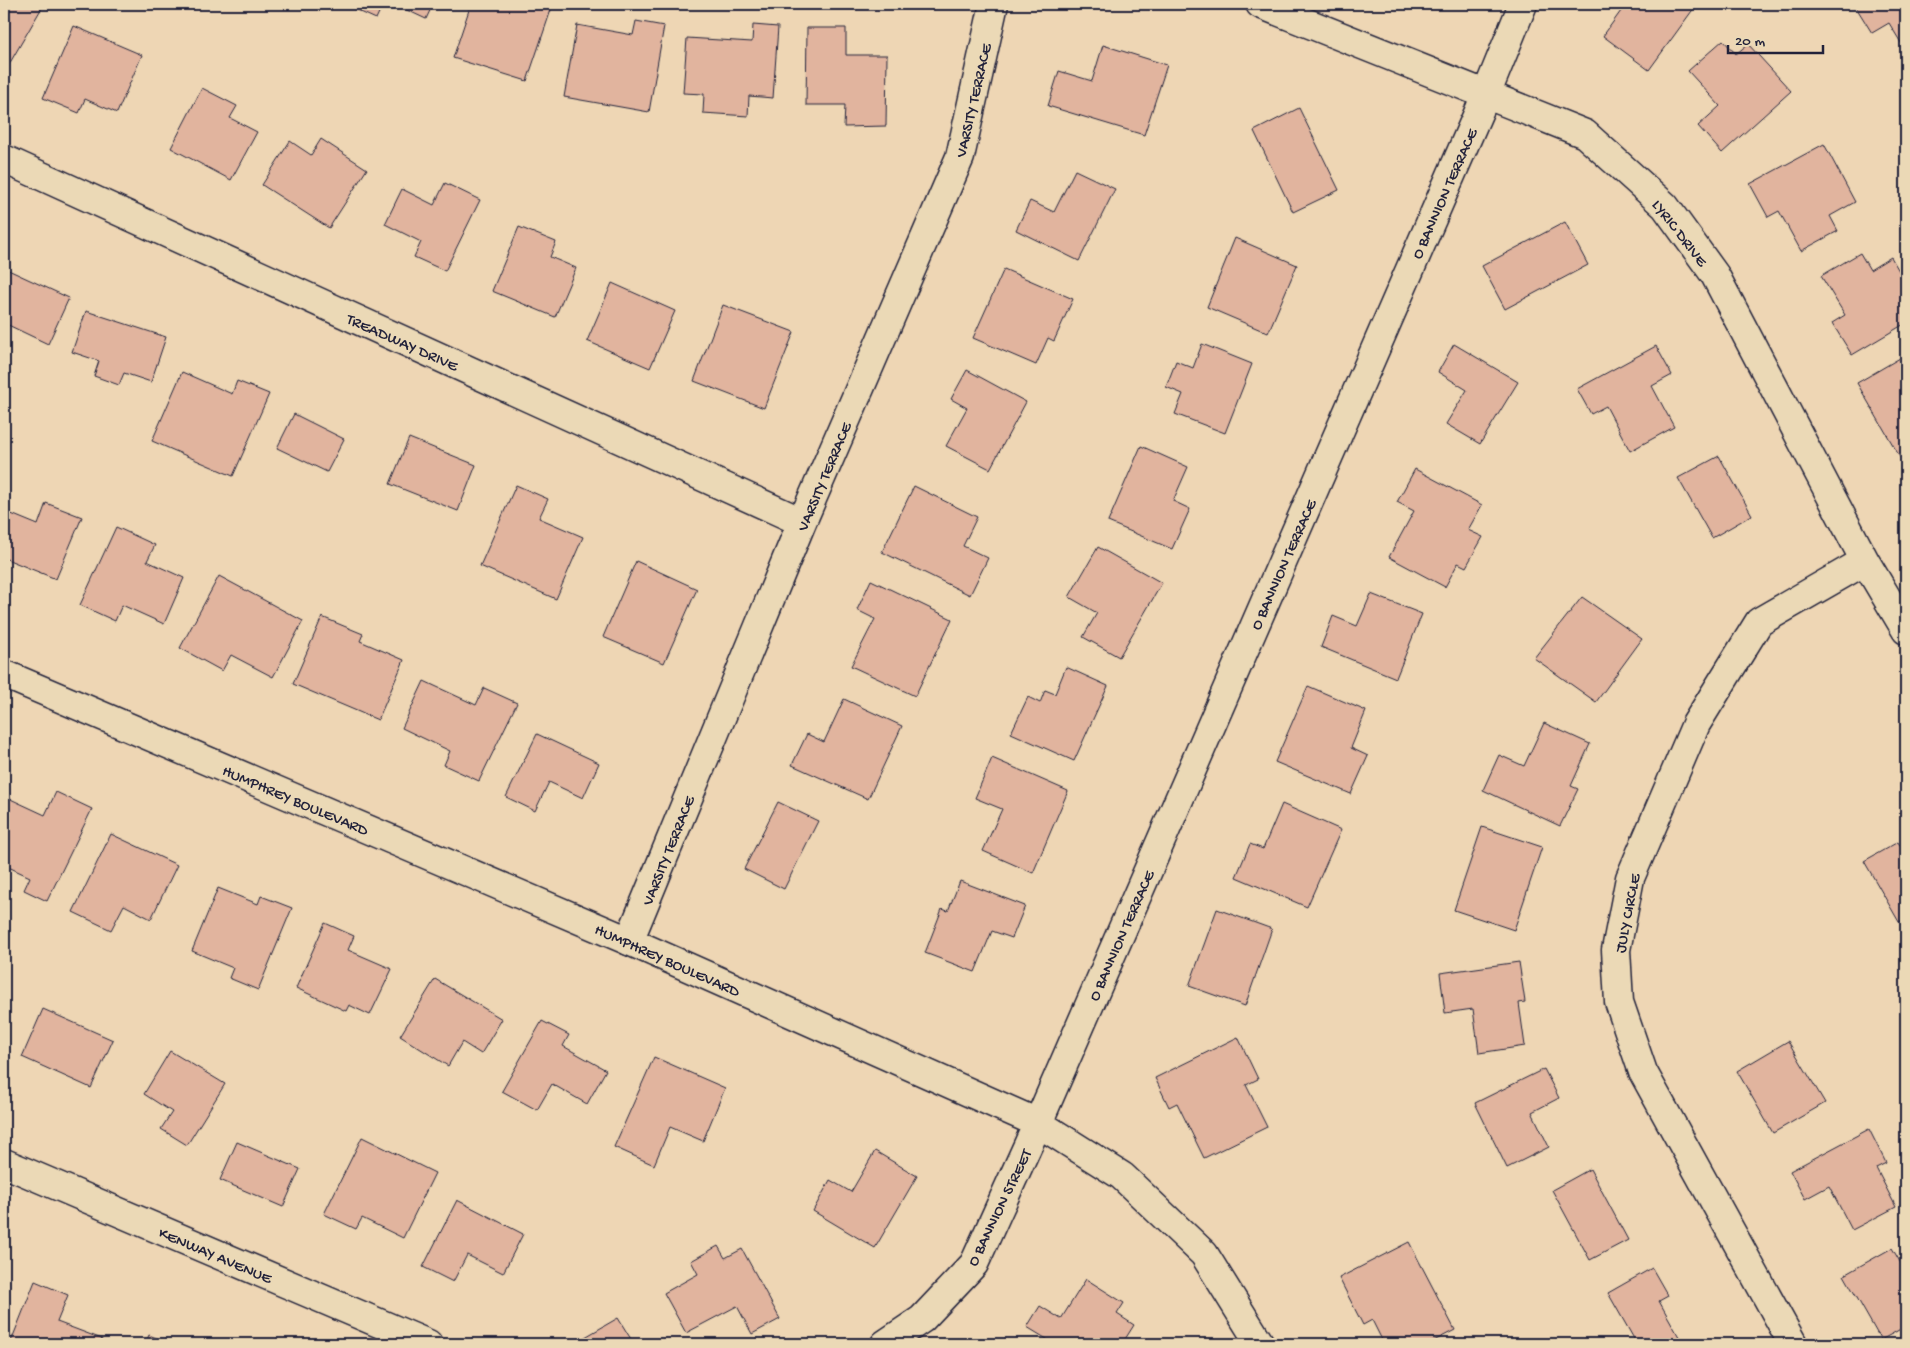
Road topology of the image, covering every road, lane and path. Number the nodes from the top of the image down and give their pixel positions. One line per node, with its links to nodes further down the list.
1 (994, 4): 6 (street, VARSITY TERRACE)
2 (1260, 4): 4 (street, LYRIC DRIVE)
3 (1523, 4): 4 (street, O BANNION TERRACE)
4 (1486, 95): 7 (street, LYRIC DRIVE); 11 (street, O BANNION TERRACE)
5 (4, 159): 6 (street, TREADWAY DRIVE)
6 (802, 522): 10 (street, VARSITY TERRACE)
7 (1865, 561): 8 (street, LYRIC DRIVE); 16 (street, JULY CIRCLE)
8 (1906, 630)
9 (4, 674): 10 (street, HUMPHREY BOULEVARD)
10 (629, 941): 11 (street, HUMPHREY BOULEVARD)
11 (1038, 1124): 14 (street, O BANNION STREET); 15 (street, HUMPHREY BOULEVARD)
12 (4, 1163): 13 (street, KENWAY AVENUE)
13 (428, 1344)
14 (885, 1344)
15 (1260, 1344)
16 (1793, 1344)

